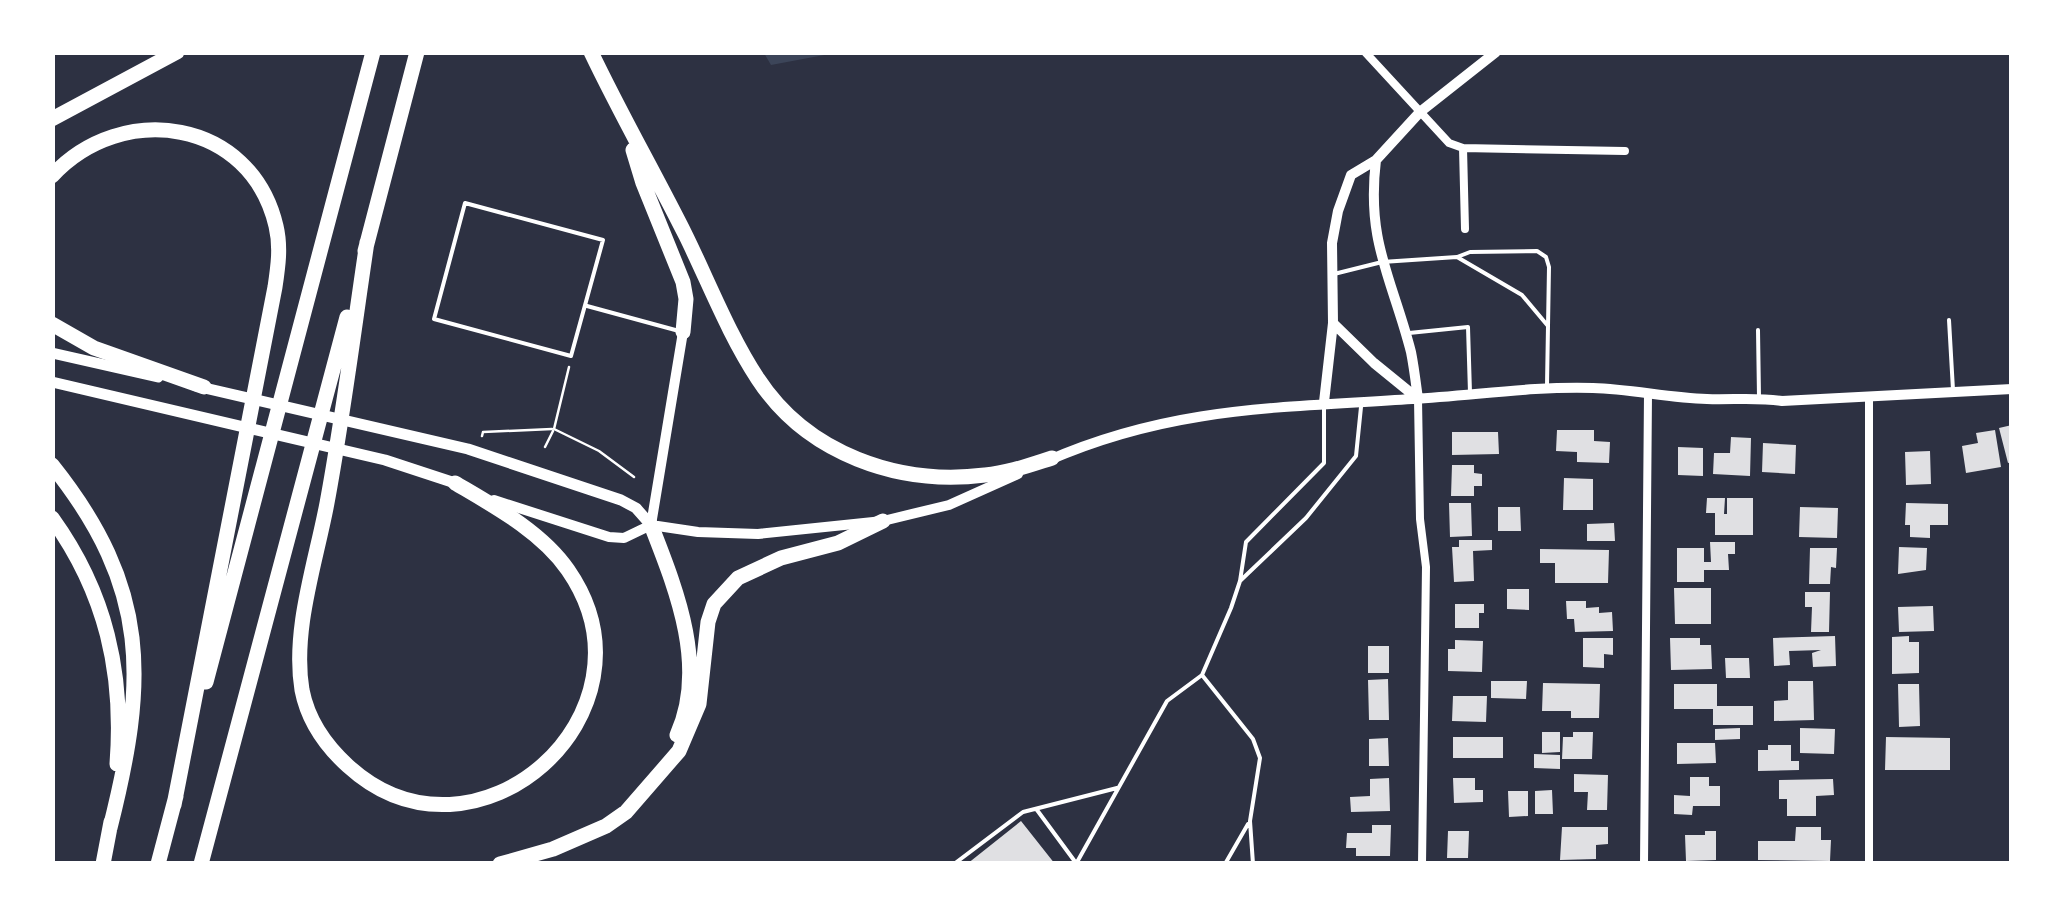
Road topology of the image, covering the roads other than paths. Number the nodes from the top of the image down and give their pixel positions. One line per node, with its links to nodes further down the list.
1 (178, 52): 8 (highway)
2 (374, 52): 50 (highway)
3 (417, 52): 15 (highway)
4 (591, 52): 9 (highway)
5 (1365, 52): 7 (street)
6 (1496, 52): 7 (street)
7 (1420, 112): 10 (street); 12 (street)
8 (52, 119)
9 (627, 127): 25 (highway); 40 (highway)
10 (1463, 148): 11 (street); 14 (street)
11 (1625, 151)
12 (1376, 160): 17 (street); 18 (street)
13 (52, 176): 50 (highway)
14 (1466, 229)
15 (367, 242): 42 (highway); 57 (highway)
16 (1457, 257): 17 (lane); 23 (lane); 23 (lane)
17 (1382, 262): 18 (lane); 26 (street)
18 (1334, 274): 21 (street)
19 (585, 306): 19 (lane); 25 (lane)
20 (1949, 320): 32 (lane)
21 (1333, 322): 37 (street); 38 (street)
22 (52, 324): 29 (highway)
23 (1548, 326): 30 (lane)
24 (1758, 330): 36 (lane)
25 (684, 332): 45 (street)
26 (1404, 333): 33 (lane); 37 (street)
27 (52, 353): 29 (main road)
28 (52, 382): 42 (main road)
29 (204, 387): 45 (main road)
30 (1547, 388): 33 (street); 34 (street)
31 (2012, 388): 32 (street)
32 (1953, 392): 35 (street)
33 (1470, 393): 37 (street)
34 (1648, 394): 36 (street); 63 (street)
35 (1869, 396): 36 (street); 64 (street)
36 (1759, 397)
37 (1418, 399): 39 (street); 62 (street)
38 (1324, 402): 39 (street); 40 (street); 46 (lane)
39 (1361, 402): 46 (lane)
40 (1052, 458): 44 (street)
41 (52, 465): 53 (highway)
42 (455, 483): 45 (street)
43 (52, 518): 53 (highway)
44 (883, 522): 45 (street); 48 (highway)
45 (651, 526): 48 (highway)
46 (1240, 581): 47 (lane)
47 (1202, 675): 49 (lane); 52 (lane)
48 (655, 778): 58 (highway)
49 (1117, 788): 51 (lane); 54 (lane)
50 (174, 805): 56 (highway)
51 (1036, 808): 54 (lane); 59 (lane)
52 (1250, 821): 60 (lane); 61 (lane)
53 (110, 828): 55 (highway)
54 (1076, 863)
55 (103, 864)
56 (158, 864)
57 (201, 864)
58 (500, 864)
59 (954, 864)
60 (1225, 864)
61 (1253, 864)
62 (1422, 864)
63 (1644, 864)
64 (1869, 864)

